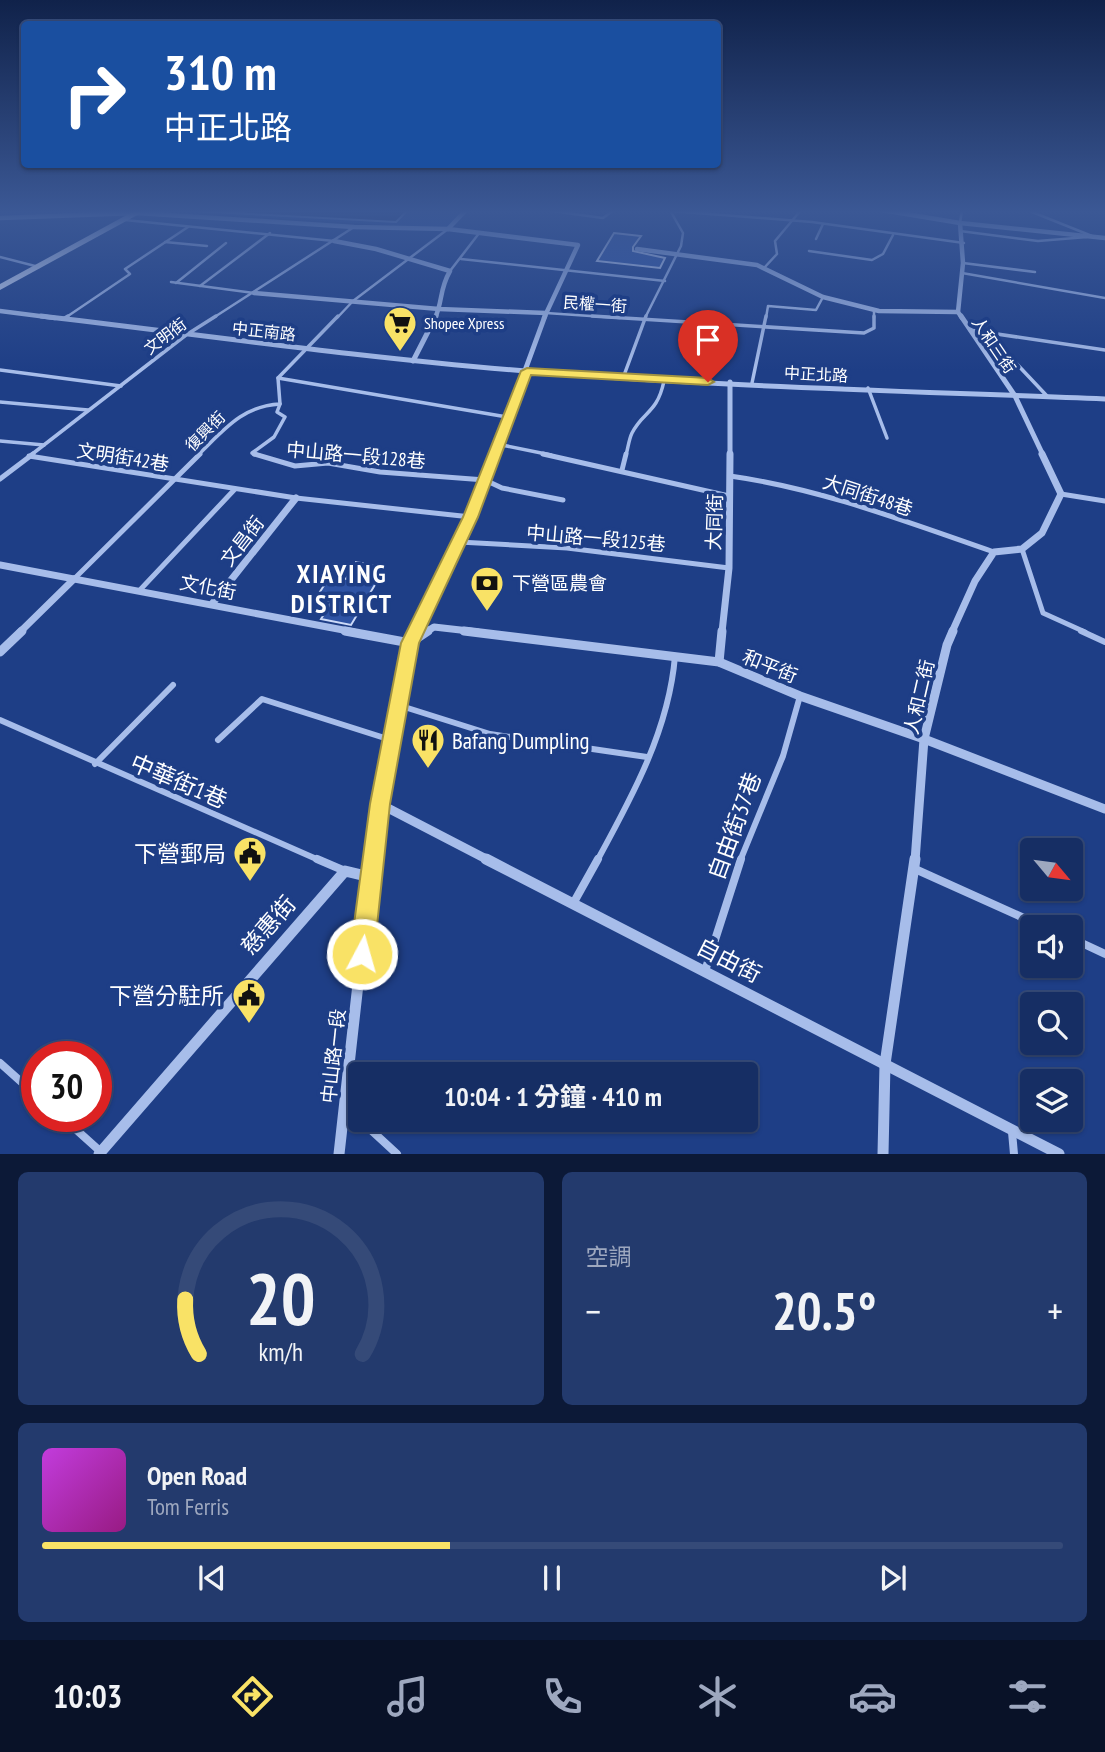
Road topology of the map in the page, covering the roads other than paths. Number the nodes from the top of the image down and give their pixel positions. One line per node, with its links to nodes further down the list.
1 (963, 263): 22 (street, 人和三街)
2 (26, 264): 17 (lane)
3 (44, 264): 17 (street)
4 (133, 264): 35 (lane)
5 (198, 264): 24 (lane)
6 (229, 264): 24 (lane)
7 (299, 264): 26 (lane, 文明街)
8 (403, 264): 29 (lane)
9 (426, 264): 20 (street)
10 (457, 264): 20 (lane)
11 (507, 264): 19 (lane)
12 (568, 264): 19 (street, 中山路一段)
13 (672, 264): 23 (lane)
14 (740, 264): 18 (street)
15 (768, 264): 18 (lane)
16 (970, 264): 21 (lane)
17 (38, 267): 25 (street)
18 (764, 268): 27 (street)
19 (565, 270): 23 (lane); 34 (street, 中山路一段)
20 (450, 271): 30 (street)
21 (1035, 272)
22 (962, 273): 28 (lane); 33 (street, 人和三街)
23 (665, 281): 36 (lane)
24 (200, 286): 26 (lane)
25 (0, 287)
26 (254, 293): 29 (street, 民權一街); 39 (lane, 文明街)
27 (823, 297): 31 (street); 37 (lane)
28 (1105, 298)
29 (353, 301): 30 (street, 民權一街); 40 (lane)
30 (439, 309): 34 (street, 民權一街); 42 (street)
31 (874, 310): 33 (street); 37 (lane, 民權一街)
32 (0, 311): 35 (street, 中正南路)
33 (958, 312): 38 (street, 人和三街)
34 (546, 313): 36 (lane, 民權一街); 44 (street, 中山路一段)
35 (62, 319): 39 (street, 中正南路)
36 (645, 320): 37 (lane, 民權一街); 46 (lane)
37 (765, 329): 49 (lane)
38 (970, 331): 41 (lane); 52 (street, 人和三街); 53 (lane)
39 (186, 335): 40 (street, 中正南路); 50 (lane, 文明街)
40 (307, 348): 42 (street, 中正南路); 45 (lane)
41 (1105, 351)
42 (413, 361): 44 (street, 中正南路)
43 (0, 370): 50 (lane)
44 (527, 371): 46 (street, 中正北路); 58 (street, 中山路一段)
45 (278, 378): 56 (lane); 58 (lane)
46 (623, 379): 47 (street, 中正北路)
47 (664, 381): 48 (street, 中正北路); 64 (lane)
48 (730, 382): 49 (street, 中正北路); 65 (street, 大同街)
49 (752, 383): 51 (street, 中正北路)
50 (121, 386): 57 (lane, 文明街)
51 (868, 388): 52 (street, 中正北路); 59 (lane)
52 (1015, 396): 53 (street, 中正北路); 70 (street)
53 (1047, 396): 54 (street, 中正北路)
54 (1105, 399)
55 (0, 402): 57 (lane)
56 (280, 404): 67 (lane, 復興街); 68 (lane, 中山路一段128巷)
57 (88, 410): 62 (lane, 文明街)
58 (507, 417): 61 (street, 中山路一段)
59 (887, 438)
60 (0, 441): 62 (lane)
61 (497, 444): 64 (lane); 68 (street, 中山路一段)
62 (44, 445): 63 (lane, 文明街)
63 (29, 456): 66 (lane, 文明街); 67 (lane, 文明街42巷)
64 (622, 470): 71 (lane)
65 (730, 476): 71 (street, 大同街); 78 (lane, 大同街48巷)
66 (0, 479)
67 (175, 480): 69 (lane, 文明街42巷); 81 (lane, 復興街)
68 (485, 480): 73 (lane); 75 (street, 中山路一段)
69 (235, 489): 72 (lane, 文明街42巷); 82 (lane)
70 (1061, 494): 74 (lane); 77 (street)
71 (729, 496): 80 (street, 大同街)
72 (296, 498): 75 (lane, 文明街42巷); 83 (street, 文昌街)
73 (563, 500)
74 (1105, 502)
75 (471, 517): 76 (street, 中山路一段)
76 (459, 542): 80 (lane, 中山路一段125巷); 85 (street, 中山路一段)
77 (1022, 549): 78 (street); 84 (lane)
78 (994, 552): 93 (street, 人和二街)
79 (0, 565): 81 (street, 文化街)
80 (729, 568): 88 (street, 大同街)
81 (74, 579): 82 (street, 文化街); 86 (street)
82 (139, 591): 83 (street, 文化街)
83 (212, 604): 85 (street, 文化街)
84 (1105, 642)
85 (410, 643): 87 (street, 和平街); 91 (street, 中山路一段)
86 (0, 652)
87 (675, 656): 88 (street, 和平街); 96 (lane)
88 (719, 662): 90 (street, 和平街)
89 (173, 685): 97 (lane)
90 (800, 696): 93 (street, 和平街); 107 (lane, 自由街37巷)
91 (398, 705): 95 (street, 中山路一段); 96 (lane)
92 (0, 720): 97 (lane, 中華街1巷)
93 (924, 739): 99 (street, 和平街); 100 (street, 人和二街)
94 (218, 740): 95 (lane)
95 (391, 740): 98 (street, 中山路一段)
96 (647, 757): 103 (lane)
97 (95, 764): 101 (lane, 中華街1巷)
98 (380, 804): 102 (street, 中山路一段); 103 (street, 自由街)
99 (1105, 809)
100 (914, 869): 104 (lane); 109 (street, 人和二街)
101 (345, 871): 102 (street); 114 (street, 慈惠街)
102 (370, 877): 111 (street, 中山路一段)
103 (575, 902): 107 (street, 自由街)
104 (1020, 916)
105 (1083, 944): 106 (lane)
106 (1105, 954)
107 (705, 971): 109 (street, 自由街)
108 (0, 1063): 110 (lane)
109 (885, 1064): 112 (street, 自由街); 117 (street, 人和二街)
110 (21, 1082)
111 (346, 1107): 115 (street, 中山路一段); 116 (lane)
112 (1012, 1129): 118 (lane); 119 (street, 自由街)
113 (78, 1132): 114 (lane)
114 (100, 1153)
115 (339, 1153)
116 (397, 1153)
117 (883, 1153)
118 (1014, 1153)
119 (1059, 1153)

